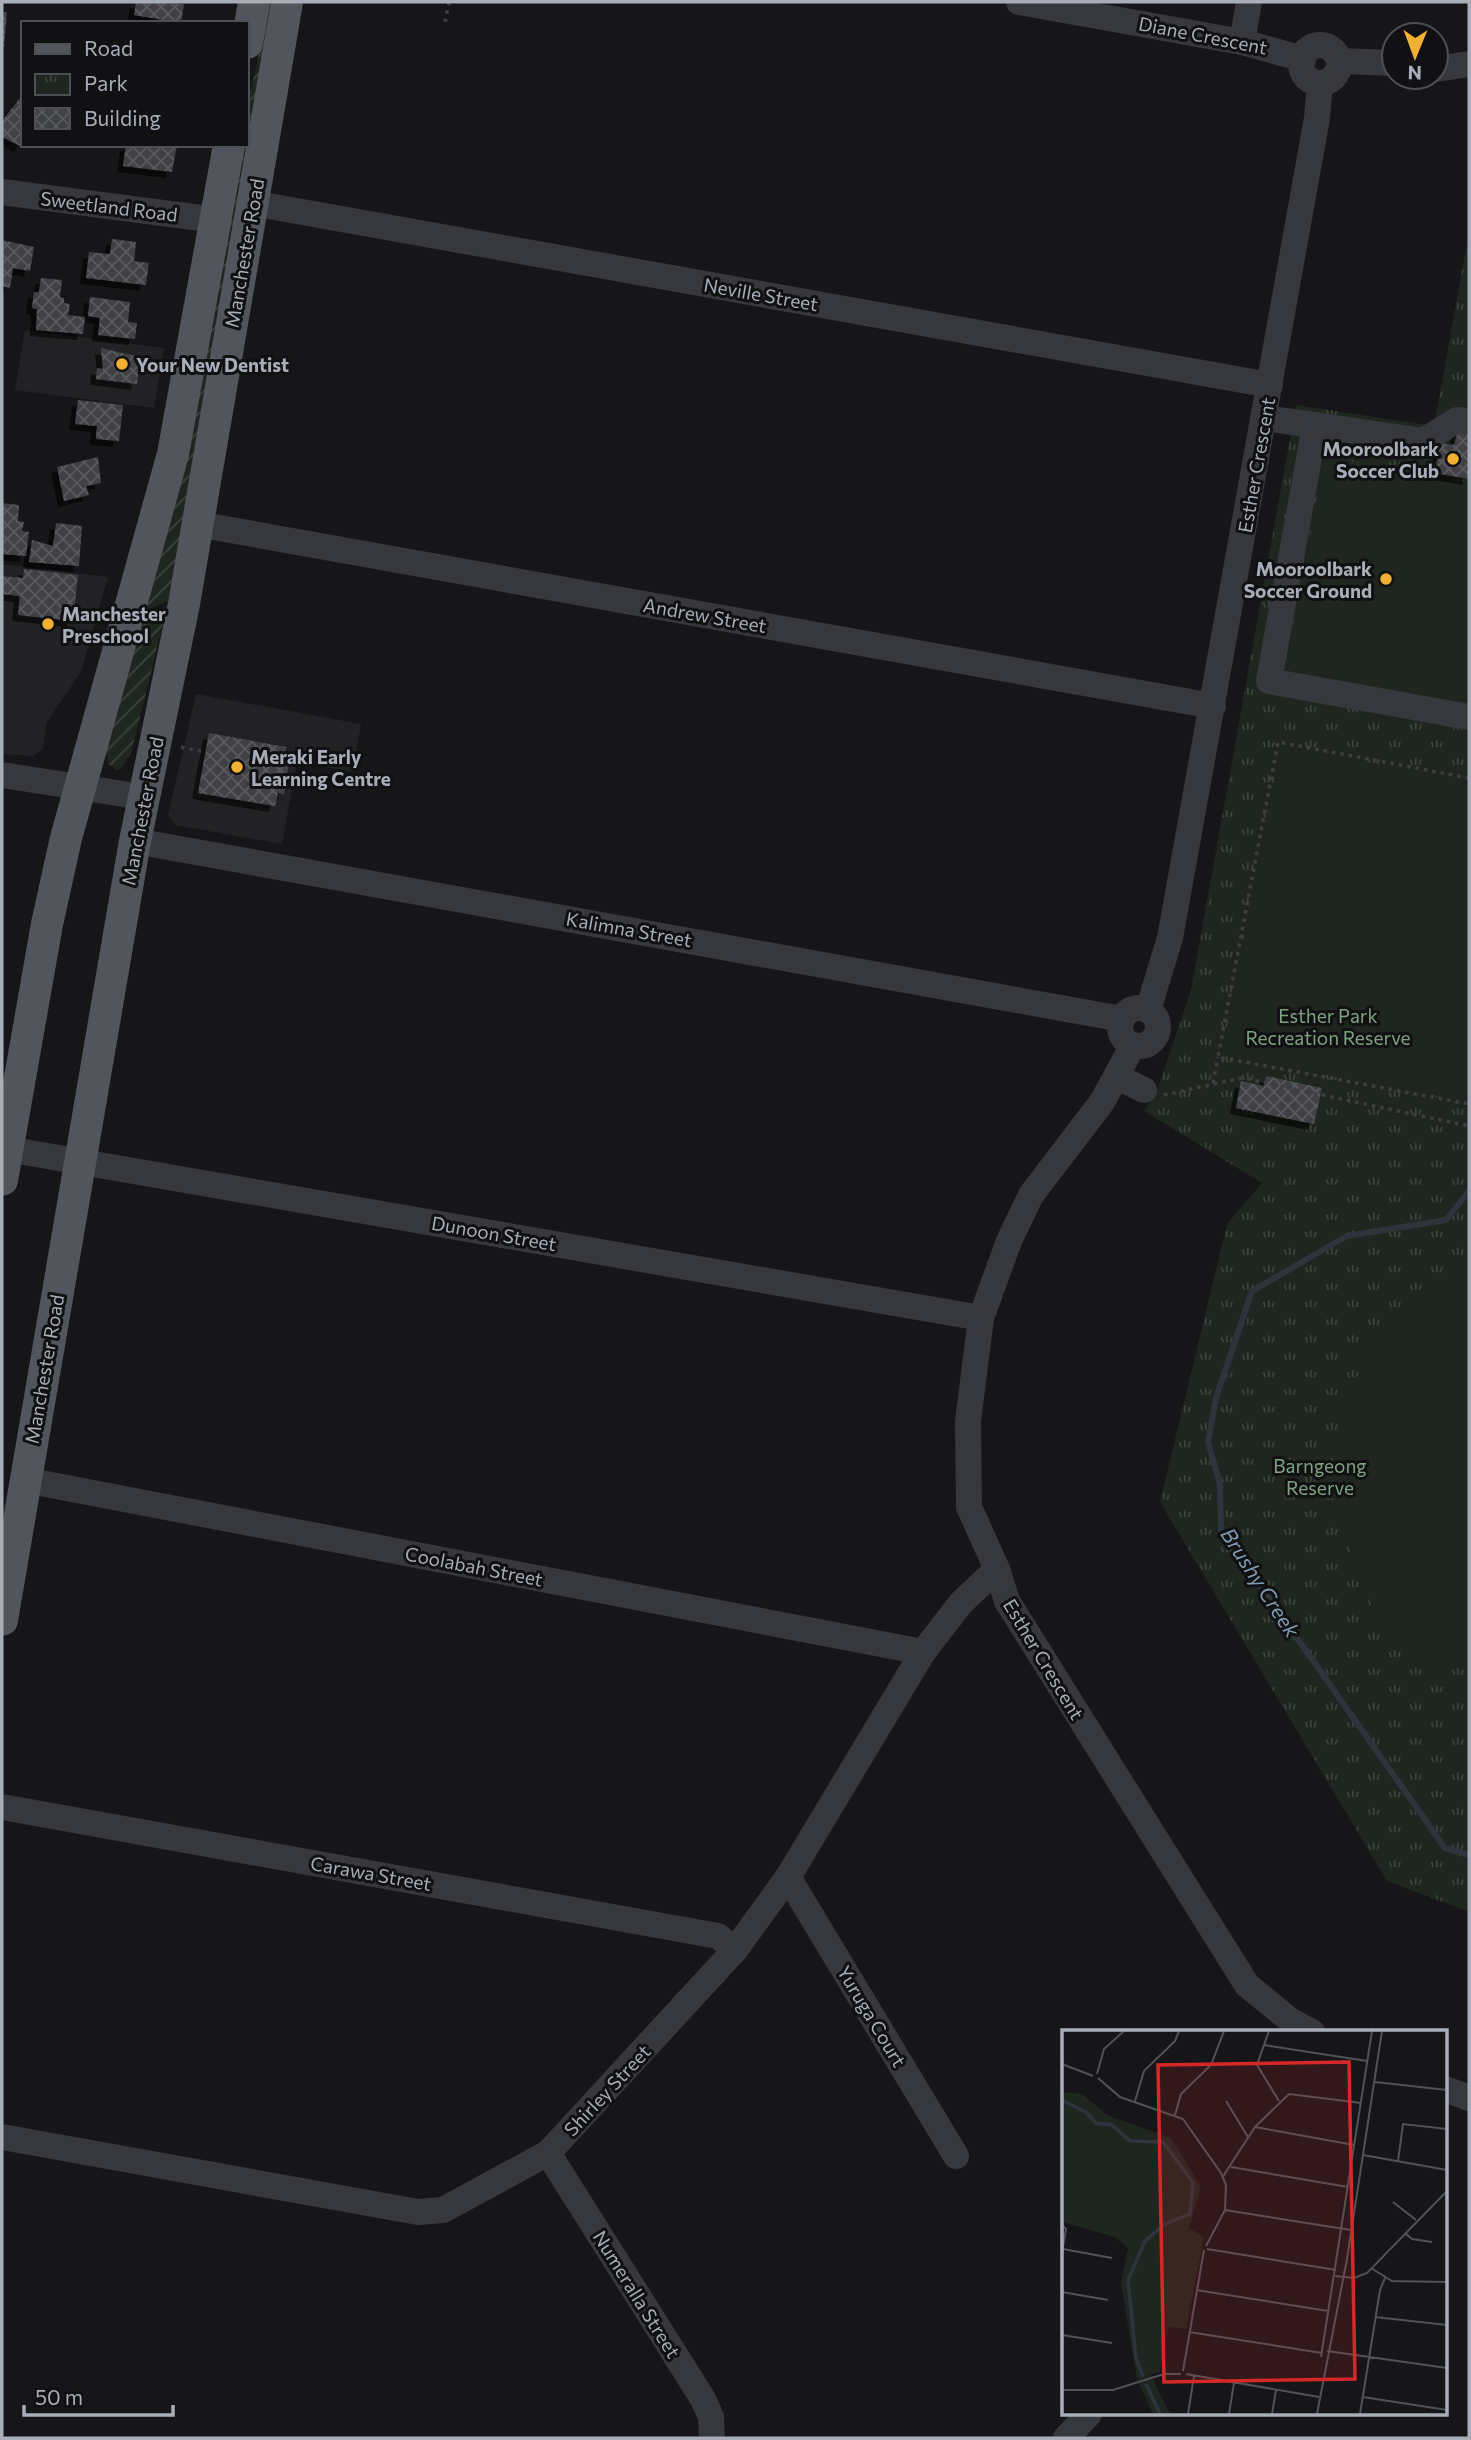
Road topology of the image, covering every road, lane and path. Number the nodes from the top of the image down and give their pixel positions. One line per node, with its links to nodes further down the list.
1 (254, 2): 7 (main road)
2 (287, 2): 17 (main road, Manchester Road)
3 (449, 2): 6 (path)
4 (1019, 2): 8 (street, Diane Crescent)
5 (1249, 2): 8 (street)
6 (445, 22)
7 (248, 37)
8 (1242, 42): 9 (street, Diane Crescent)
9 (1303, 59): 10 (street); 14 (street)
10 (1339, 61): 11 (street); 14 (street)
11 (1380, 63)
12 (1469, 64): 13 (street)
13 (1450, 67)
14 (1320, 83): 19 (street, Esther Crescent)
15 (229, 147): 18 (main road, Manchester Road)
16 (2, 192): 18 (street, Sweetland Road)
17 (252, 204): 19 (street, Neville Street); 23 (main road, Manchester Road)
18 (216, 220): 30 (main road, Manchester Road)
19 (1270, 385): 20 (street, Esther Crescent)
20 (1264, 418): 22 (street); 24 (street, Esther Crescent)
21 (1469, 421): 22 (street)
22 (1315, 425): 25 (street)
23 (197, 524): 24 (street, Andrew Street); 31 (main road, Manchester Road)
24 (1213, 706): 33 (street, Esther Crescent)
25 (1469, 717)
26 (181, 747): 27 (path)
27 (205, 752)
28 (2, 775): 30 (street)
29 (1469, 778): 36 (path)
30 (80, 786): 31 (street); 42 (main road, Manchester Road)
31 (143, 797): 32 (main road, Manchester Road)
32 (135, 841): 34 (street, Kalimna Street); 43 (main road, Manchester Road)
33 (1148, 1010): 34 (street); 35 (street)
34 (1122, 1019): 35 (street)
35 (1133, 1045): 37 (street, Esther Crescent)
36 (1218, 1057): 38 (path); 40 (path)
37 (1117, 1077): 39 (street); 45 (street, Esther Crescent)
38 (1213, 1084): 39 (path); 41 (path)
39 (1144, 1090)
40 (1469, 1104)
41 (1469, 1126)
42 (7, 1149): 43 (street, Dunoon Street); 44 (main road, Manchester Road)
43 (79, 1160): 45 (street, Dunoon Street); 46 (main road, Manchester Road)
44 (2, 1180)
45 (981, 1318): 47 (street, Esther Crescent)
46 (25, 1480): 48 (main road, Manchester Road); 49 (street, Coolabah Street)
47 (997, 1569): 49 (street, Shirley Street); 53 (street, Esther Crescent)
48 (2, 1620)
49 (923, 1652): 51 (street, Shirley Street)
50 (2, 1807): 52 (street, Carawa Street)
51 (788, 1877): 52 (street, Shirley Street); 58 (street, Yuruga Court)
52 (735, 1950): 57 (street, Shirley Street)
53 (1308, 2030)
54 (1446, 2089): 55 (street)
55 (1469, 2098)
56 (2, 2137): 57 (street, Shirley Street)
57 (548, 2153): 60 (street, Numeralla Street)
58 (956, 2156)
59 (1087, 2416): 61 (street)
60 (712, 2438)
61 (1066, 2438)

